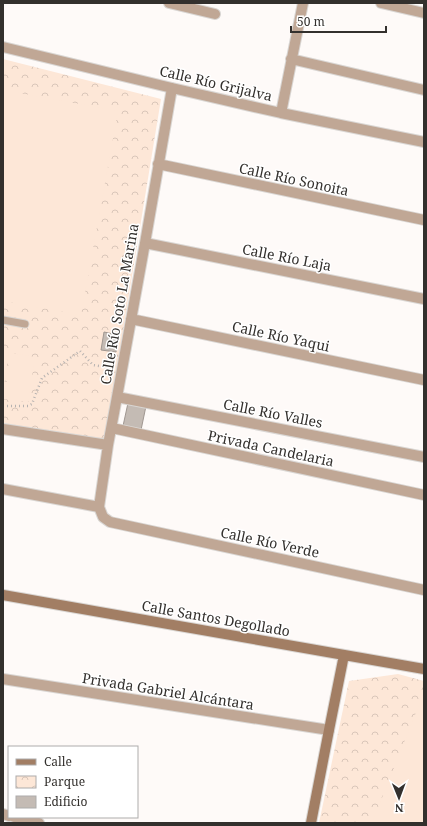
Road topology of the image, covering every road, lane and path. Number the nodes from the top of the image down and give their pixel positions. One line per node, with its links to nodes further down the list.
1 (168, 3): 5 (street)
2 (303, 3): 7 (street)
3 (381, 3): 4 (street)
4 (424, 13)
5 (215, 14)
6 (3, 47): 8 (street, Calle Río Grijalva)
7 (291, 59): 9 (street); 10 (street)
8 (172, 88): 10 (street, Calle Río Grijalva); 12 (street, Calle Río Soto La Marina)
9 (424, 90)
10 (281, 113): 11 (street, Calle Río Grijalva)
11 (424, 142)
12 (158, 164): 13 (street, Calle Río Sonoita); 14 (street, Calle Río Soto La Marina)
13 (424, 220)
14 (145, 243): 15 (street, Calle Río Laja); 16 (street, Calle Río Soto La Marina)
15 (424, 299)
16 (131, 319): 19 (street, Calle Río Soto La Marina); 20 (street, Calle Río Yaqui)
17 (3, 320): 18 (lane)
18 (25, 324)
19 (122, 370): 21 (street, Calle Río Soto La Marina); 22 (path)
20 (424, 380)
21 (117, 397): 23 (street, Calle Río Soto La Marina); 26 (street, Calle Río Valles)
22 (3, 406)
23 (112, 428): 25 (street, Calle Río Soto La Marina); 28 (street, Privada Candelaria)
24 (3, 429): 25 (street)
25 (108, 445): 29 (street, Calle Río Soto La Marina)
26 (424, 457)
27 (3, 489): 29 (street)
28 (424, 495)
29 (99, 507): 30 (street, Calle Río Verde)
30 (424, 590)
31 (3, 595): 32 (main road, Calle Santos Degollado)
32 (344, 655): 33 (main road, Calle Santos Degollado); 35 (main road)
33 (424, 670)
34 (3, 679): 35 (street, Privada Gabriel Alcántara)
35 (329, 730): 38 (main road)
36 (15, 818): 37 (street)
37 (39, 823)
38 (311, 823)

